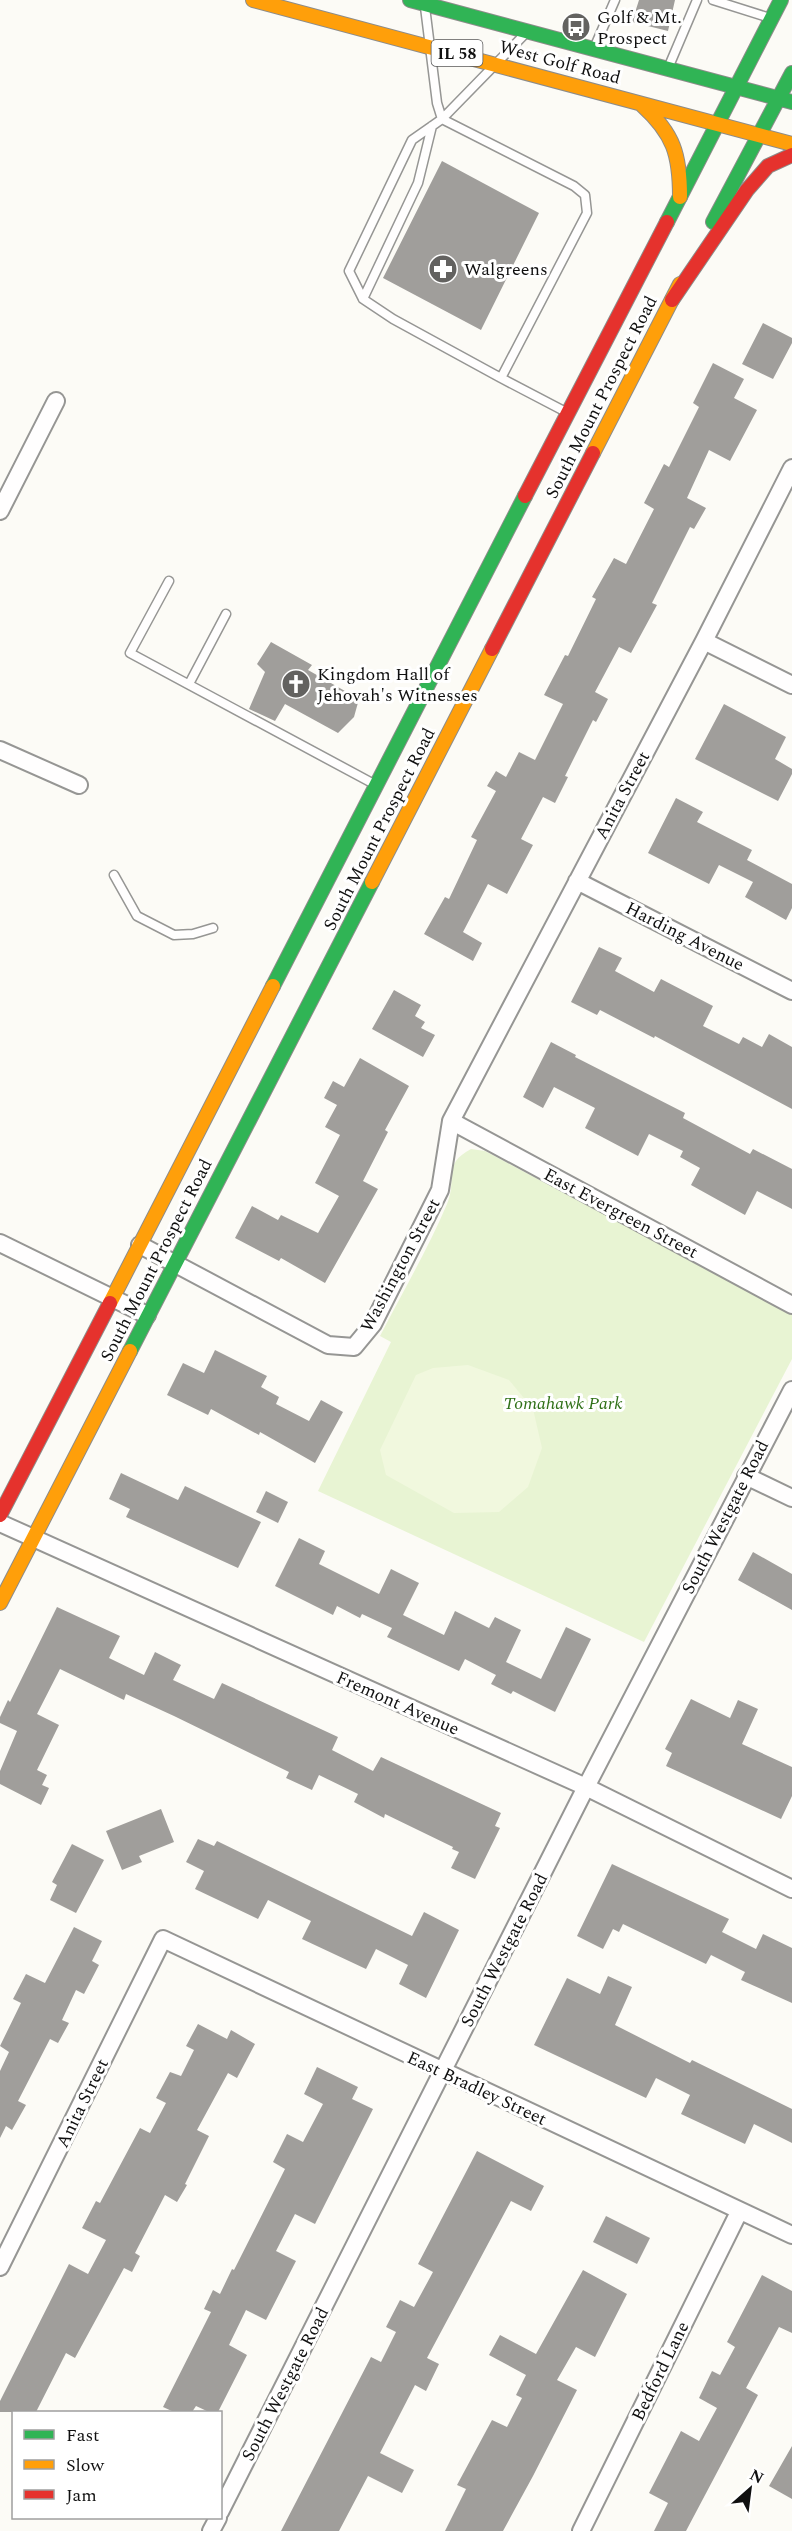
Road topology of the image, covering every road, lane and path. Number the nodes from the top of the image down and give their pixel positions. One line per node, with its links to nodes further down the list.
1 (254, 0): 10 (main road, West Golf Road / IL 58)
2 (410, 0): 7 (main road, West Golf Road / IL 58)
3 (615, 0): 11 (lane)
4 (697, 0): 13 (lane)
5 (713, 0): 8 (lane)
6 (782, 0): 8 (main road, South Mount Prospect Road)
7 (424, 4): 9 (main road, West Golf Road / IL 58); 10 (lane)
8 (772, 19): 15 (main road, South Mount Prospect Road)
9 (528, 31): 11 (main road, West Golf Road / IL 58); 12 (lane)
10 (430, 46): 12 (main road, West Golf Road / IL 58); 18 (lane)
11 (594, 49): 13 (main road, West Golf Road / IL 58)
12 (495, 63): 17 (main road, West Golf Road / IL 58); 18 (lane)
13 (668, 69): 15 (main road, West Golf Road / IL 58)
14 (792, 73): 16 (main road, South Mount Prospect Road)
15 (736, 87): 16 (main road, IL 58); 19 (main road, South Mount Prospect Road)
16 (785, 100): 21 (main road, South Mount Prospect Road)
17 (638, 103): 19 (main road, West Golf Road / IL 58); 24 (main road)
18 (442, 119): 20 (lane); 27 (lane)
19 (717, 124): 21 (main road, IL 58); 24 (main road, South Mount Prospect Road)
20 (432, 126): 25 (lane); 25 (lane)
21 (760, 135): 22 (main road, IL 58); 26 (main road, South Mount Prospect Road)
22 (792, 144)
23 (792, 155): 26 (main road)
24 (680, 197): 29 (main road, South Mount Prospect Road)
25 (363, 299): 27 (lane)
26 (672, 300): 47 (main road, South Mount Prospect Road)
27 (501, 378): 29 (lane)
28 (56, 401): 31 (street)
29 (569, 414): 39 (main road, South Mount Prospect Road)
30 (792, 468): 34 (street, Anita Street)
31 (0, 511)
32 (169, 581): 35 (lane)
33 (226, 614): 35 (lane)
34 (704, 640): 36 (street); 41 (street, Anita Street)
35 (189, 684): 39 (lane)
36 (792, 685)
37 (0, 750): 38 (street)
38 (79, 785)
39 (377, 786): 46 (main road, South Mount Prospect Road)
40 (114, 875): 42 (lane)
41 (577, 881): 43 (street, Harding Avenue); 44 (street, Anita Street)
42 (213, 928)
43 (792, 991)
44 (451, 1121): 47 (street, Washington Street); 49 (street, East Evergreen Street)
45 (0, 1243): 48 (street)
46 (140, 1245): 47 (street, Washington Street); 48 (main road, South Mount Prospect Road)
47 (173, 1264): 50 (main road, South Mount Prospect Road)
48 (112, 1298): 50 (street); 54 (main road, South Mount Prospect Road)
49 (792, 1305)
50 (147, 1315): 56 (main road, South Mount Prospect Road)
51 (792, 1390): 52 (street, South Westgate Road)
52 (746, 1476): 53 (street); 58 (street, South Westgate Road)
53 (792, 1498)
54 (0, 1515)
55 (0, 1523): 56 (street, Fremont Avenue)
56 (33, 1538): 57 (main road, South Mount Prospect Road); 58 (street, Fremont Avenue)
57 (0, 1603)
58 (586, 1787): 59 (street, Fremont Avenue); 61 (street, South Westgate Road)
59 (792, 1889)
60 (164, 1939): 61 (street, East Bradley Street); 64 (street, Anita Street)
61 (443, 2071): 62 (street, East Bradley Street); 65 (street, South Westgate Road)
62 (739, 2212): 63 (street, East Bradley Street); 66 (street, Bedford Lane)
63 (792, 2235)
64 (0, 2267)
65 (222, 2508)
66 (581, 2531)

